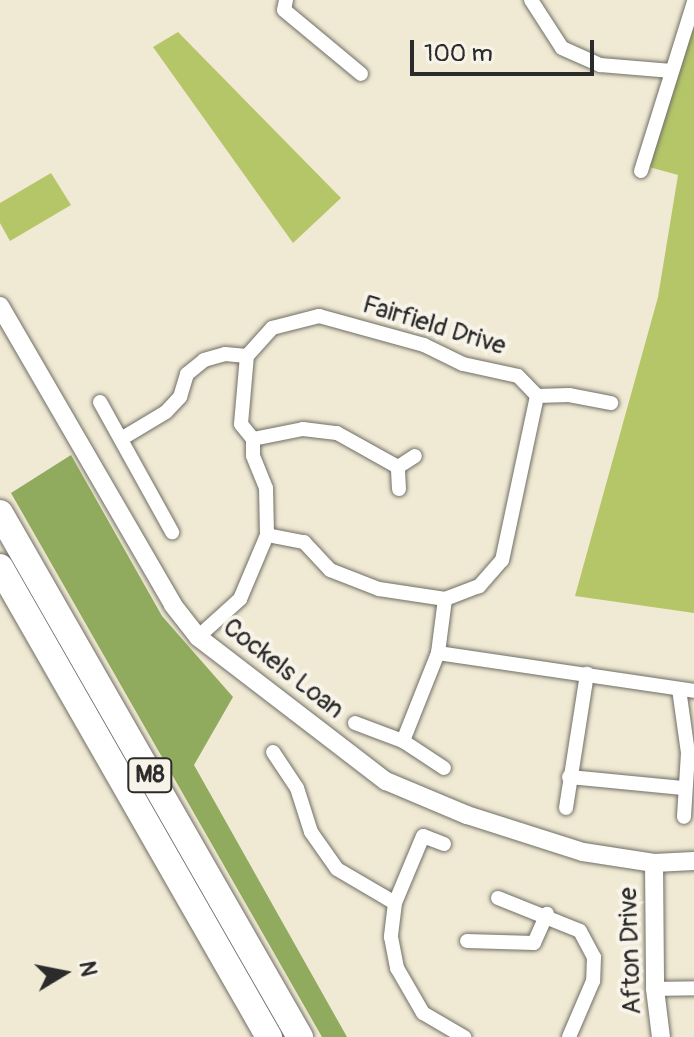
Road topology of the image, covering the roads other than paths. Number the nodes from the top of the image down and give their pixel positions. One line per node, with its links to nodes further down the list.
1 (286, 0): 5 (street)
2 (531, 0): 4 (street)
3 (694, 2): 4 (street)
4 (672, 71): 6 (street)
5 (361, 74)
6 (641, 171)
7 (0, 306): 22 (street, Cockels Loan)
8 (247, 356): 9 (street, Fairfield Drive); 12 (street); 13 (street)
9 (537, 396): 11 (street); 21 (street)
10 (100, 402): 12 (street)
11 (611, 403)
12 (121, 439): 18 (street)
13 (253, 439): 15 (street); 19 (street)
14 (415, 456): 15 (street)
15 (398, 467): 16 (street)
16 (399, 489)
17 (0, 513): 45 (highway, M8)
18 (172, 532)
19 (267, 535): 21 (street); 22 (street)
20 (0, 567): 44 (highway, M8)
21 (445, 599): 23 (street)
22 (198, 637): 36 (street, Cockels Loan)
23 (438, 653): 24 (street); 27 (street)
24 (587, 674): 25 (street); 30 (street)
25 (687, 690): 31 (street)
26 (355, 723): 27 (street)
27 (403, 741): 29 (street)
28 (273, 752): 38 (street)
29 (444, 768)
30 (569, 777): 31 (street); 32 (street)
31 (683, 788): 33 (street)
32 (566, 808)
33 (684, 817)
34 (444, 844): 38 (street)
35 (694, 861): 36 (street, Cockels Loan)
36 (654, 863): 42 (street, Afton Drive)
37 (498, 898): 39 (street)
38 (395, 903): 43 (street)
39 (547, 914): 40 (street); 46 (street)
40 (467, 941)
41 (694, 988): 42 (street)
42 (655, 989): 47 (street, Afton Drive)
43 (454, 1036)
44 (269, 1037)
45 (300, 1037)
46 (569, 1037)
47 (661, 1037)

